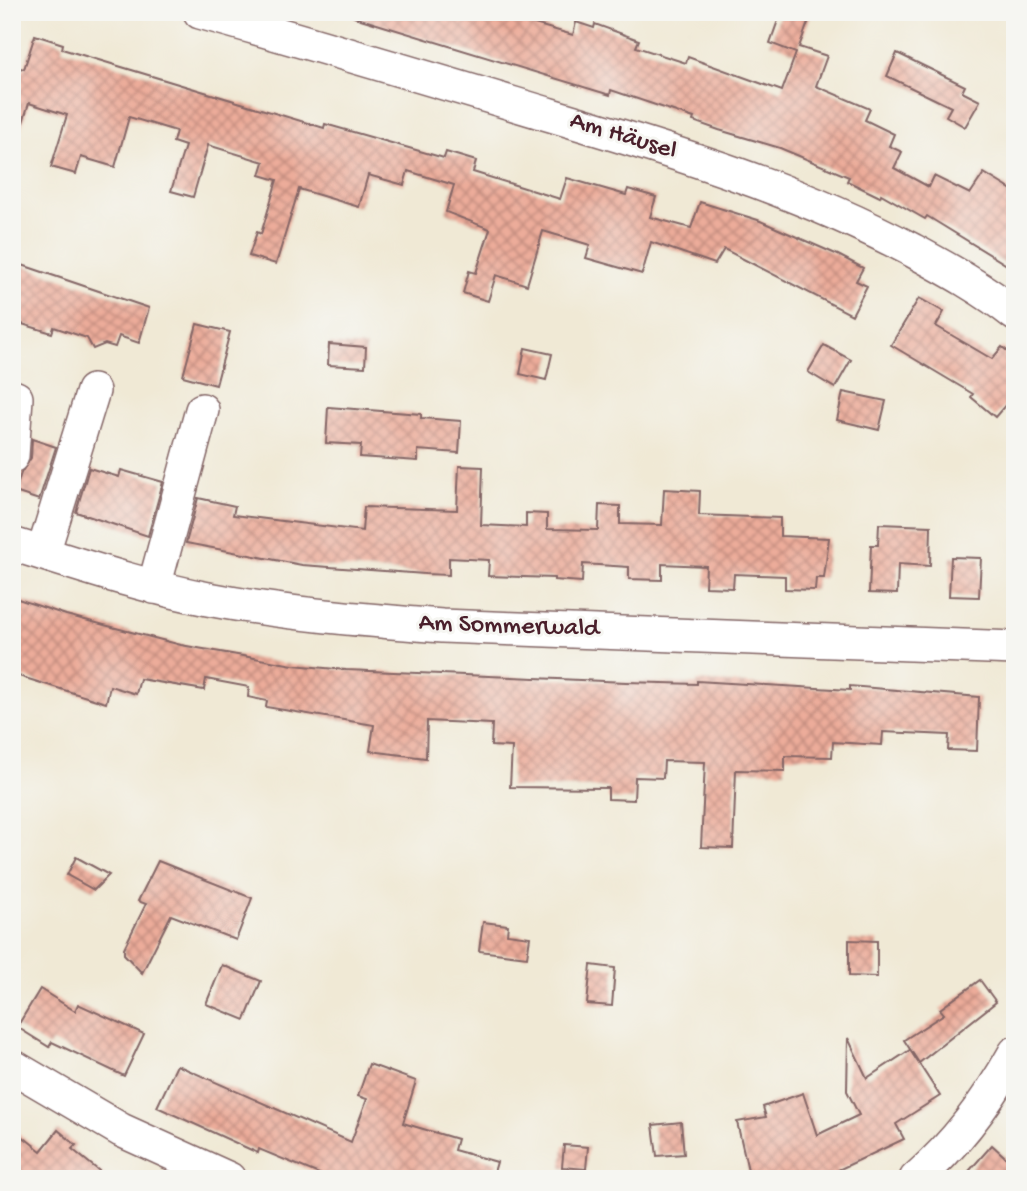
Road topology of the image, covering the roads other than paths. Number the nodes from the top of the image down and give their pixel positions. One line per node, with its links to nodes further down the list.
1 (206, 13): 2 (street, Am Häusel)
2 (1015, 314)
3 (93, 391): 7 (street)
4 (16, 398): 6 (street)
5 (202, 410): 8 (street)
6 (12, 456)
7 (28, 549): 8 (street, Am Sommerwald)
8 (155, 587): 9 (street, Am Sommerwald)
9 (1015, 648)
10 (1015, 1053): 13 (street)
11 (12, 1066): 12 (street)
12 (229, 1179)
13 (916, 1179)

